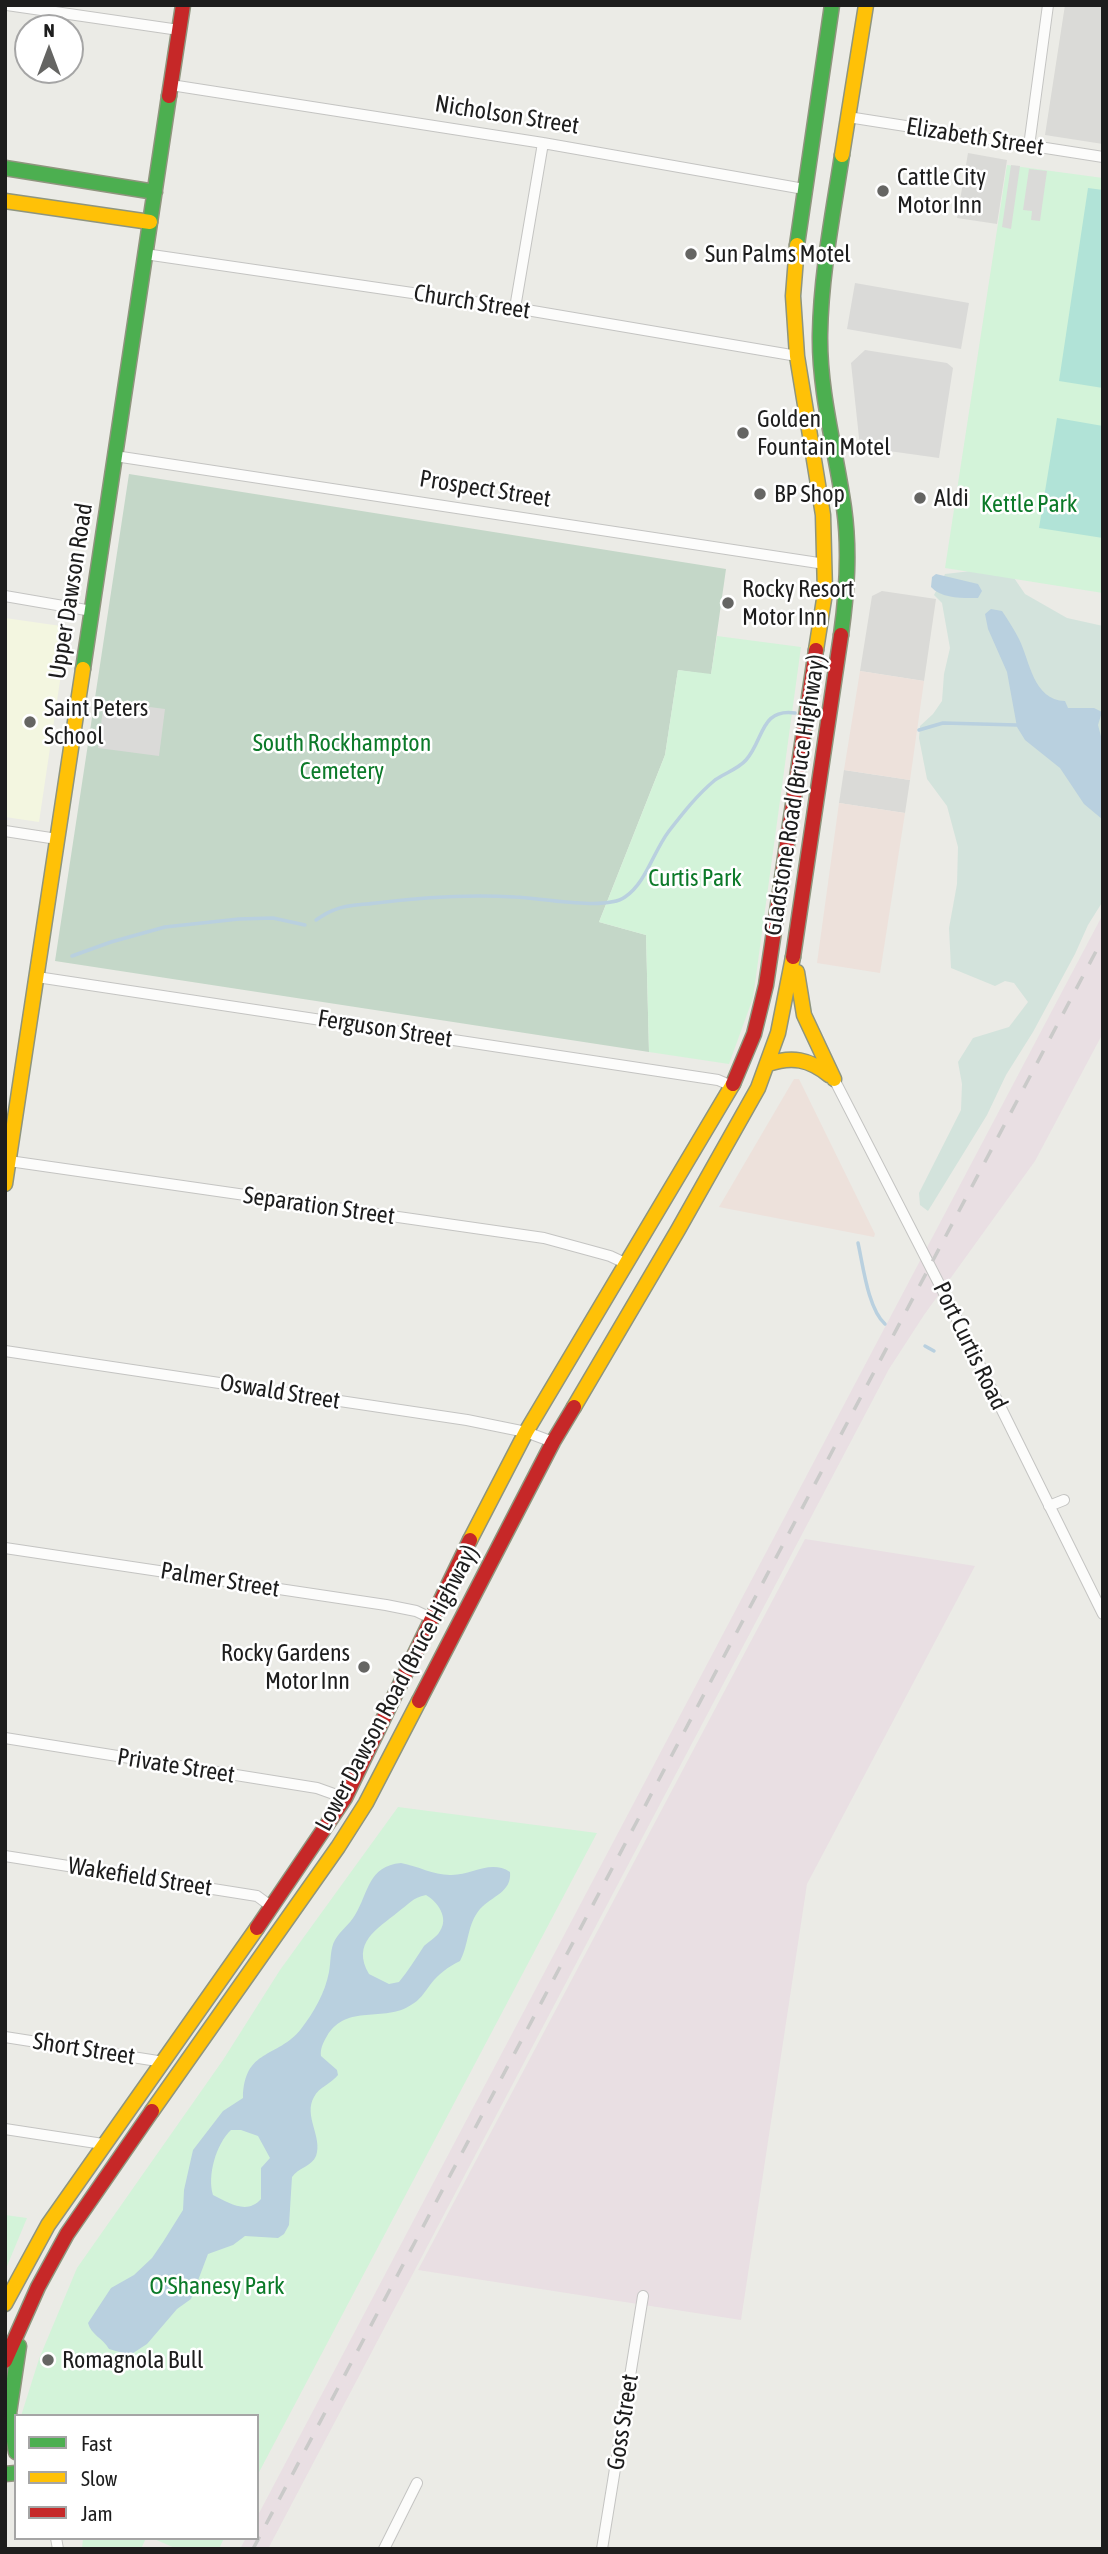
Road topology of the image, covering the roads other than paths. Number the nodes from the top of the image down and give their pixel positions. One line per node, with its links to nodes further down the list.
1 (7, 5): 6 (street)
2 (183, 5): 6 (main road, Upper Dawson Road)
3 (832, 5): 14 (main road, Gladstone Road (Bruce Highway))
4 (866, 5): 8 (main road, Gladstone Road (Bruce Highway))
5 (1048, 5): 10 (street)
6 (179, 30): 7 (main road, Upper Dawson Road)
7 (171, 85): 9 (street, Nicholson Street); 13 (main road, Upper Dawson Road)
8 (848, 117): 10 (street, Elizabeth Street); 14 (main road, Gladstone Road (Bruce Highway))
9 (543, 143): 14 (street, Nicholson Street); 18 (street)
10 (1029, 146): 11 (street, Elizabeth Street)
11 (1103, 158)
12 (5, 168): 13 (main road)
13 (155, 192): 16 (main road, Upper Dawson Road)
14 (820, 192): 19 (main road, Gladstone Road (Bruce Highway)); 22 (main road, Gladstone Road (Bruce Highway))
15 (5, 201): 16 (main road)
16 (150, 222): 17 (main road, Upper Dawson Road)
17 (145, 254): 18 (street, Church Street); 20 (main road, Upper Dawson Road)
18 (515, 308): 19 (street, Church Street)
19 (797, 356): 21 (main road, Gladstone Road (Bruce Highway))
20 (115, 456): 21 (street, Prospect Street); 24 (main road, Upper Dawson Road)
21 (825, 564): 22 (main road, Prospect Street); 31 (main road, Gladstone Road (Bruce Highway))
22 (848, 566): 27 (main road, Gladstone Road (Bruce Highway))
23 (5, 596): 24 (street)
24 (92, 611): 26 (main road, Upper Dawson Road)
25 (5, 831): 26 (street)
26 (57, 839): 28 (main road, Upper Dawson Road)
27 (797, 937): 29 (main road, Gladstone Road (Bruce Highway)); 30 (main road)
28 (37, 976): 31 (street, Ferguson Street); 33 (main road, Upper Dawson Road)
29 (768, 1063): 30 (main road); 32 (main road, Gladstone Road (Bruce Highway))
30 (834, 1079): 41 (street, Port Curtis Road)
31 (732, 1086): 36 (main road, Lower Dawson Road (Bruce Highway))
32 (758, 1088): 39 (main road, Lower Dawson Road (Bruce Highway))
33 (9, 1133): 34 (main road, Upper Dawson Road)
34 (9, 1161): 35 (main road, Upper Dawson Road); 36 (street, Separation Street)
35 (5, 1184)
36 (625, 1263): 38 (main road, Lower Dawson Road (Bruce Highway))
37 (5, 1351): 38 (street, Oswald Street)
38 (526, 1432): 39 (street, Oswald Street); 44 (main road, Lower Dawson Road (Bruce Highway))
39 (553, 1442): 55 (main road, Lower Dawson Road (Bruce Highway))
40 (1064, 1500): 41 (street)
41 (1049, 1506): 43 (street, Port Curtis Road)
42 (5, 1548): 44 (street, Palmer Street)
43 (1103, 1614)
44 (433, 1619): 46 (main road, Lower Dawson Road (Bruce Highway))
45 (5, 1738): 46 (street, Private Street)
46 (345, 1798): 48 (main road, Lower Dawson Road (Bruce Highway))
47 (5, 1856): 48 (street, Wakefield Street)
48 (272, 1906): 50 (main road, Lower Dawson Road (Bruce Highway))
49 (5, 2037): 50 (street, Short Street)
50 (164, 2062): 52 (main road, Lower Dawson Road (Bruce Highway))
51 (5, 2129): 52 (street)
52 (103, 2144): 54 (main road, Lower Dawson Road (Bruce Highway))
53 (643, 2295): 60 (street, Goss Street)
54 (5, 2304)
55 (26, 2309): 56 (main road, Lower Dawson Road (Bruce Highway)); 57 (main road)
56 (5, 2361)
57 (14, 2448)
58 (417, 2483): 59 (street)
59 (384, 2549)
60 (602, 2549)

